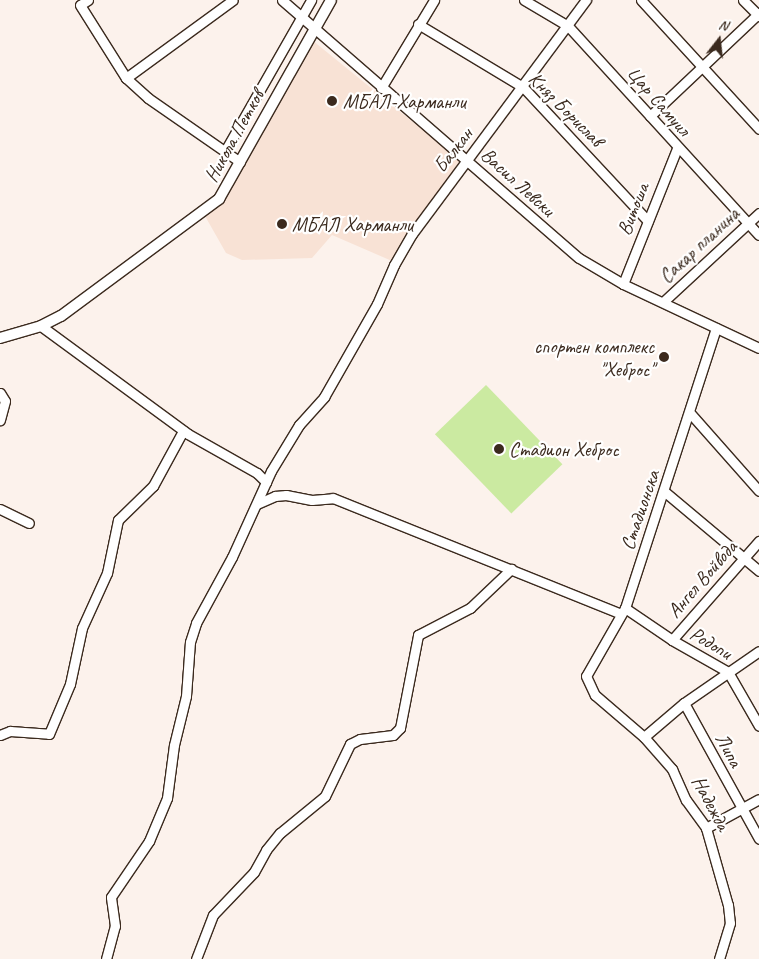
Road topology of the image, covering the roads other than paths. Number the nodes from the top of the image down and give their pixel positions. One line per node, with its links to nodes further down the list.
1 (88, 0): 17 (street)
2 (233, 0): 17 (street)
3 (282, 0): 12 (street, Васил Левски)
4 (311, 0): 12 (street)
5 (331, 0): 15 (street, Никола Петков)
6 (434, 0): 13 (street)
7 (524, 0): 14 (street, Цар Самуил)
8 (586, 0): 14 (street, Балкан)
9 (641, 0): 16 (street)
10 (743, 0): 11 (street)
11 (759, 15): 16 (street)
12 (302, 17): 15 (street, Васил Левски); 23 (street)
13 (418, 24): 18 (street, Княз Борислав); 19 (street)
14 (568, 26): 18 (street, Балкан); 20 (street, Цар Самуил)
15 (315, 28): 19 (street, Васил Левски); 25 (street, Никола Петков)
16 (702, 68): 20 (street); 21 (street)
17 (126, 78): 23 (street)
18 (523, 87): 24 (street, Балкан); 27 (street, Княз Борислав)
19 (381, 88): 24 (street, Васил Левски)
20 (650, 116): 22 (street, Цар Самуил)
21 (759, 129)
22 (676, 148): 27 (street, Витоша); 28 (street, Цар Самуил)
23 (225, 151): 25 (street)
24 (468, 161): 30 (street, Васил Левски); 40 (street, Балкан)
25 (240, 162): 32 (street, Никола Петков)
26 (759, 213): 28 (street, Сакар планина)
27 (648, 221): 30 (street, Витоша)
28 (748, 223): 29 (street, Цар Самуил); 31 (street, Сакар планина)
29 (759, 235)
30 (623, 284): 31 (street, Васил Левски)
31 (663, 302): 33 (street, Васил Левски)
32 (41, 326): 34 (street, Никола Петков); 39 (street)
33 (716, 328): 35 (street, Васил Левски); 37 (street, Стадионска)
34 (0, 338)
35 (759, 348)
36 (0, 393): 38 (street)
37 (690, 414): 41 (street); 42 (street, Стадионска)
38 (0, 420)
39 (183, 431): 40 (street); 57 (street)
40 (266, 482): 43 (street, Балкан)
41 (759, 491)
42 (664, 492): 47 (street); 50 (street, Стадионска)
43 (257, 504): 48 (street, Родопи); 63 (street, Балкан)
44 (0, 509): 45 (street)
45 (29, 523)
46 (759, 542): 47 (street, Ангел Войвода)
47 (746, 557): 49 (street); 51 (street, Ангел Войвода)
48 (511, 569): 50 (street, Родопи); 64 (street)
49 (759, 571)
50 (623, 611): 51 (street, Родопи); 54 (street, Стадионска)
51 (672, 640): 53 (street, Родопи)
52 (759, 651): 53 (street)
53 (728, 672): 55 (street); 56 (street, Родопи)
54 (595, 695): 58 (street, Надежда)
55 (684, 703): 58 (street); 60 (street, Липа)
56 (759, 724)
57 (0, 735)
58 (644, 736): 61 (street, Надежда)
59 (759, 799): 60 (street)
60 (741, 810): 61 (street); 62 (street, Липа)
61 (706, 828): 65 (street, Надежда)
62 (759, 839)
63 (106, 959)
64 (196, 959)
65 (719, 959)

